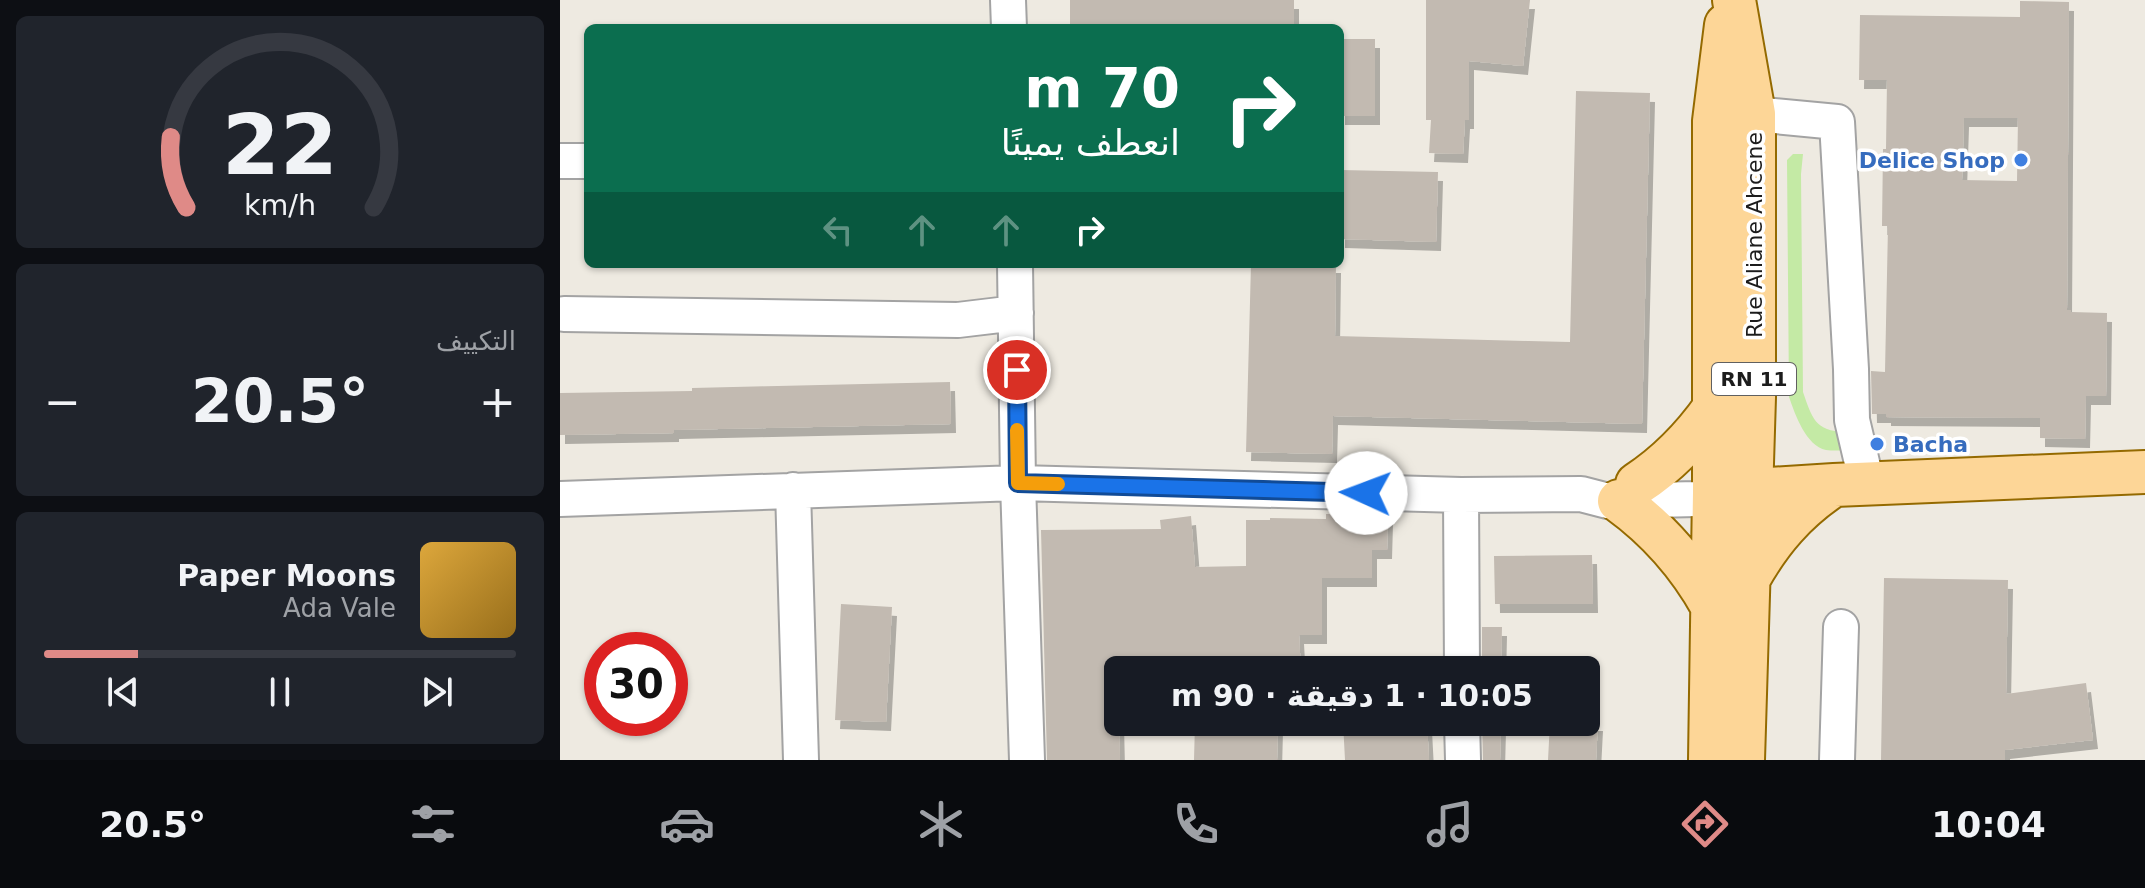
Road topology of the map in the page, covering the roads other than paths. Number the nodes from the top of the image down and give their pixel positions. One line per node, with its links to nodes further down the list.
1 (1008, 0): 3 (street)
2 (1732, 0): 4 (main road, Rue Aliane Ahcene / RN 11); 11 (main road, Rue Aliane Ahcene / RN 11)
3 (1009, 24)
4 (1754, 114): 10 (main road, Rue Aliane Ahcene / RN 11); 14 (street)
5 (560, 161): 6 (street)
6 (584, 161)
7 (1015, 268): 8 (street)
8 (1016, 313): 9 (street); 13 (street)
9 (564, 314)
10 (1754, 397): 14 (main road); 16 (main road, Rue Aliane Ahcene / RN 11)
11 (1714, 408): 16 (main road, Rue Aliane Ahcene / RN 11); 17 (main road)
12 (2145, 472): 14 (main road)
13 (1018, 483): 15 (street); 18 (street); 26 (street)
14 (1851, 484): 16 (main road); 20 (main road)
15 (793, 490): 19 (street); 25 (street)
16 (1733, 491): 17 (street); 20 (main road, Rue Aliane Ahcene / RN 11); 21 (main road, Rue Aliane Ahcene / RN 11)
17 (1612, 493): 18 (street); 21 (main road)
18 (1461, 495): 23 (street)
19 (560, 499)
20 (1748, 580): 29 (main road, Rue Aliane Ahcene / RN 11)
21 (1712, 606): 28 (main road, Rue Aliane Ahcene / RN 11)
22 (1841, 627): 30 (street)
23 (1462, 656)
24 (1462, 736): 27 (street)
25 (801, 760)
26 (1027, 760)
27 (1463, 760)
28 (1710, 760)
29 (1743, 760)
30 (1837, 760)

